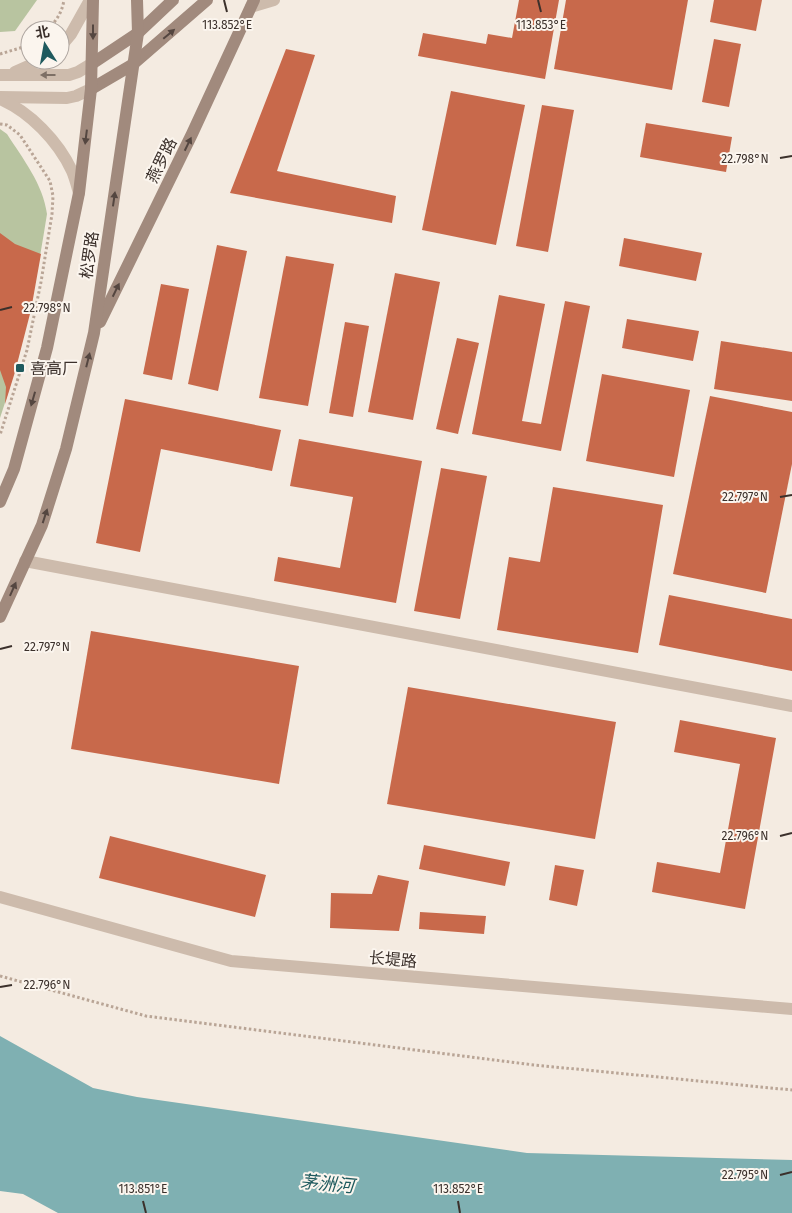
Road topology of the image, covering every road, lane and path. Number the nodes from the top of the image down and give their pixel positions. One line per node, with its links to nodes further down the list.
1 (64, 0): 8 (path)
2 (92, 0): 10 (street); 13 (main road, 松罗路, one-way to 13)
3 (137, 0): 9 (main road, 松罗路)
4 (173, 0): 9 (main road)
5 (207, 0): 14 (main road, one-way to 5)
6 (274, 0): 7 (street)
7 (252, 3): 21 (main road, 燕罗路, one-way to 7)
8 (57, 20)
9 (138, 33): 13 (main road); 14 (main road, 松罗路)
10 (70, 35)
11 (20, 48): 12 (path)
12 (0, 54)
13 (93, 63): 16 (street, one-way to 16); 17 (main road, 松罗路)
14 (132, 64): 17 (main road); 21 (main road, 松罗路, one-way to 14)
15 (22, 70): 16 (street)
16 (3, 75)
17 (91, 89): 18 (street); 20 (main road, 松罗路, one-way to 20)
18 (0, 98): 20 (street)
19 (0, 124): 22 (path)
20 (79, 193): 23 (main road, 松罗路, one-way to 23)
21 (94, 333): 24 (main road, 松罗路, one-way to 21)
22 (0, 435)
23 (0, 502)
24 (25, 561): 25 (main road, 松罗路, one-way to 24); 26 (street)
25 (0, 617)
26 (792, 706)
27 (0, 897): 29 (street, 长堤路)
28 (0, 976): 30 (path)
29 (792, 1008)
30 (792, 1090)

